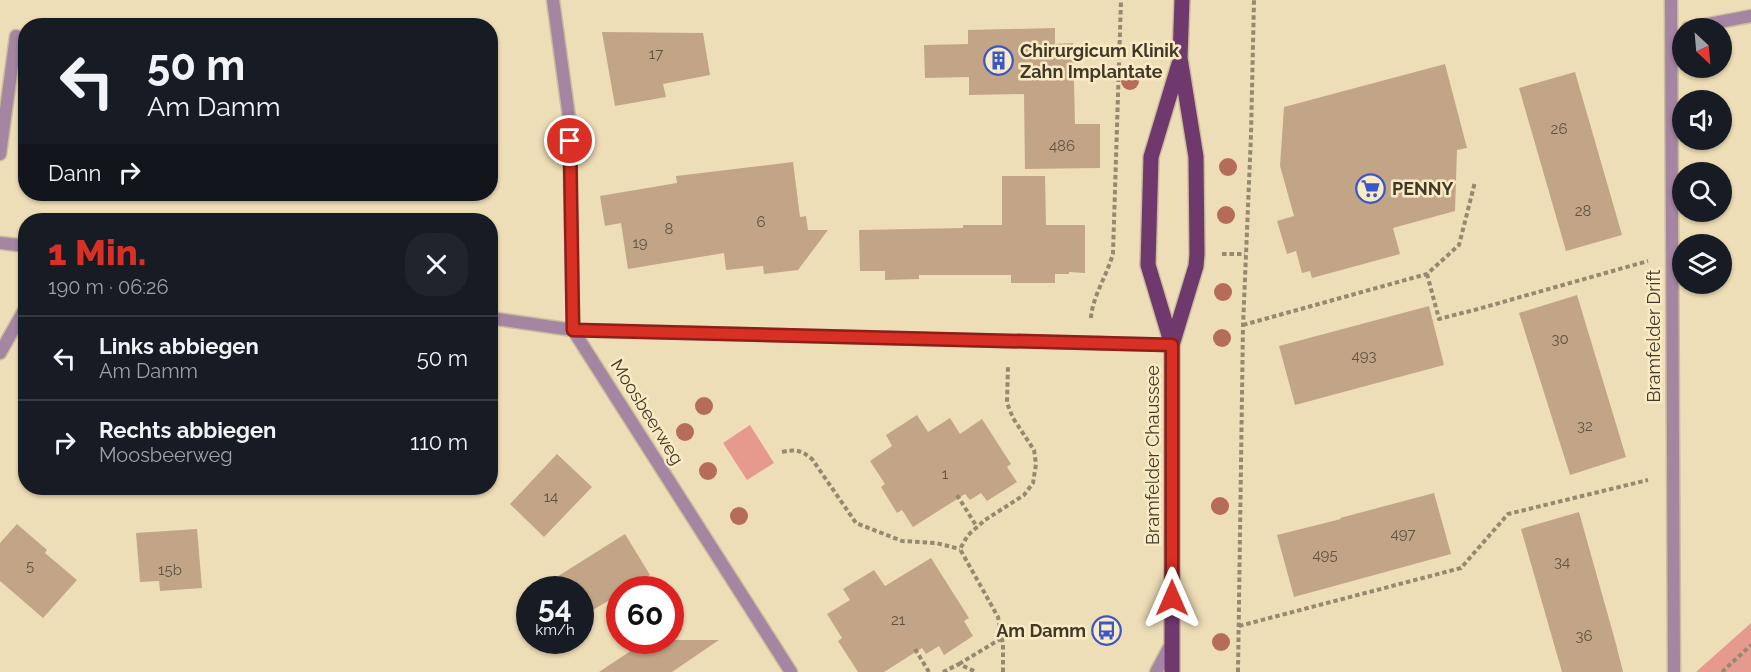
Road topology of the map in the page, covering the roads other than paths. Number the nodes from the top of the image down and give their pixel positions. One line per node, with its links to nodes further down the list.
1 (554, 0): 15 (street)
2 (1182, 0): 8 (main road, Bramfelder Chaussee)
3 (1671, 0): 5 (street, Bramfelder Drift)
4 (1751, 16): 6 (street)
5 (1674, 18)
6 (1732, 20)
7 (16, 36): 10 (street)
8 (1180, 58): 16 (main road, Bramfelder Chaussee); 16 (main road, Bramfelder Chaussee)
9 (1676, 78): 22 (street, Bramfelder Drift)
10 (0, 154)
11 (0, 243): 12 (street)
12 (18, 245)
13 (498, 319): 15 (street)
14 (18, 321): 17 (street)
15 (573, 330): 16 (street); 19 (street, Moosbeerweg)
16 (1172, 345): 18 (main road, Bramfelder Chaussee)
17 (0, 353)
18 (1172, 643): 20 (street); 21 (main road, Bramfelder Chaussee)
19 (791, 672)
20 (1156, 672)
21 (1172, 672)
22 (1674, 672)

